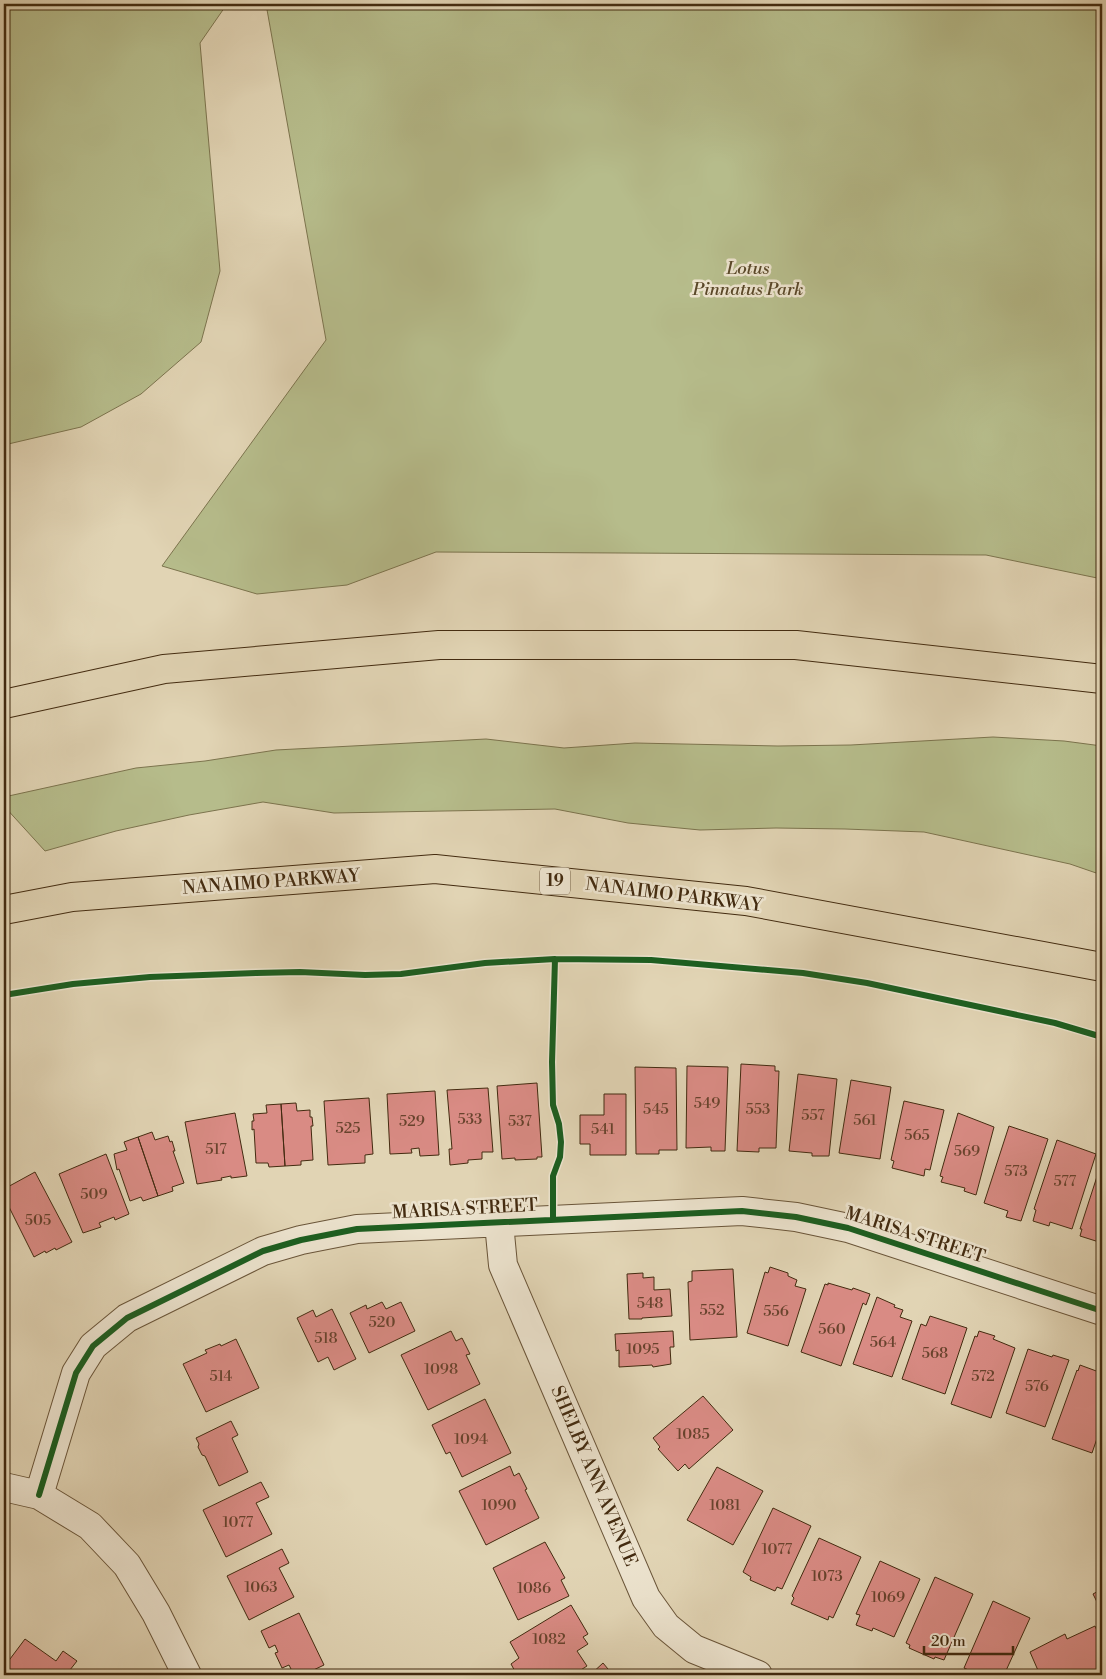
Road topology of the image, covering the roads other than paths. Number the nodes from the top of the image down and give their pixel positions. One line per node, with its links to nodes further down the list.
1 (1102, 679): 2 (highway)
2 (4, 704)
3 (4, 910): 4 (highway, NANAIMO PARKWAY / 19)
4 (1102, 967)
5 (499, 1223): 6 (street, MARISA STREET); 8 (street, MARISA STREET); 10 (street, SHELBY ANN AVENUE)
6 (1102, 1311)
7 (4, 1486): 8 (street)
8 (39, 1495): 9 (street)
9 (187, 1675)
10 (758, 1675)

